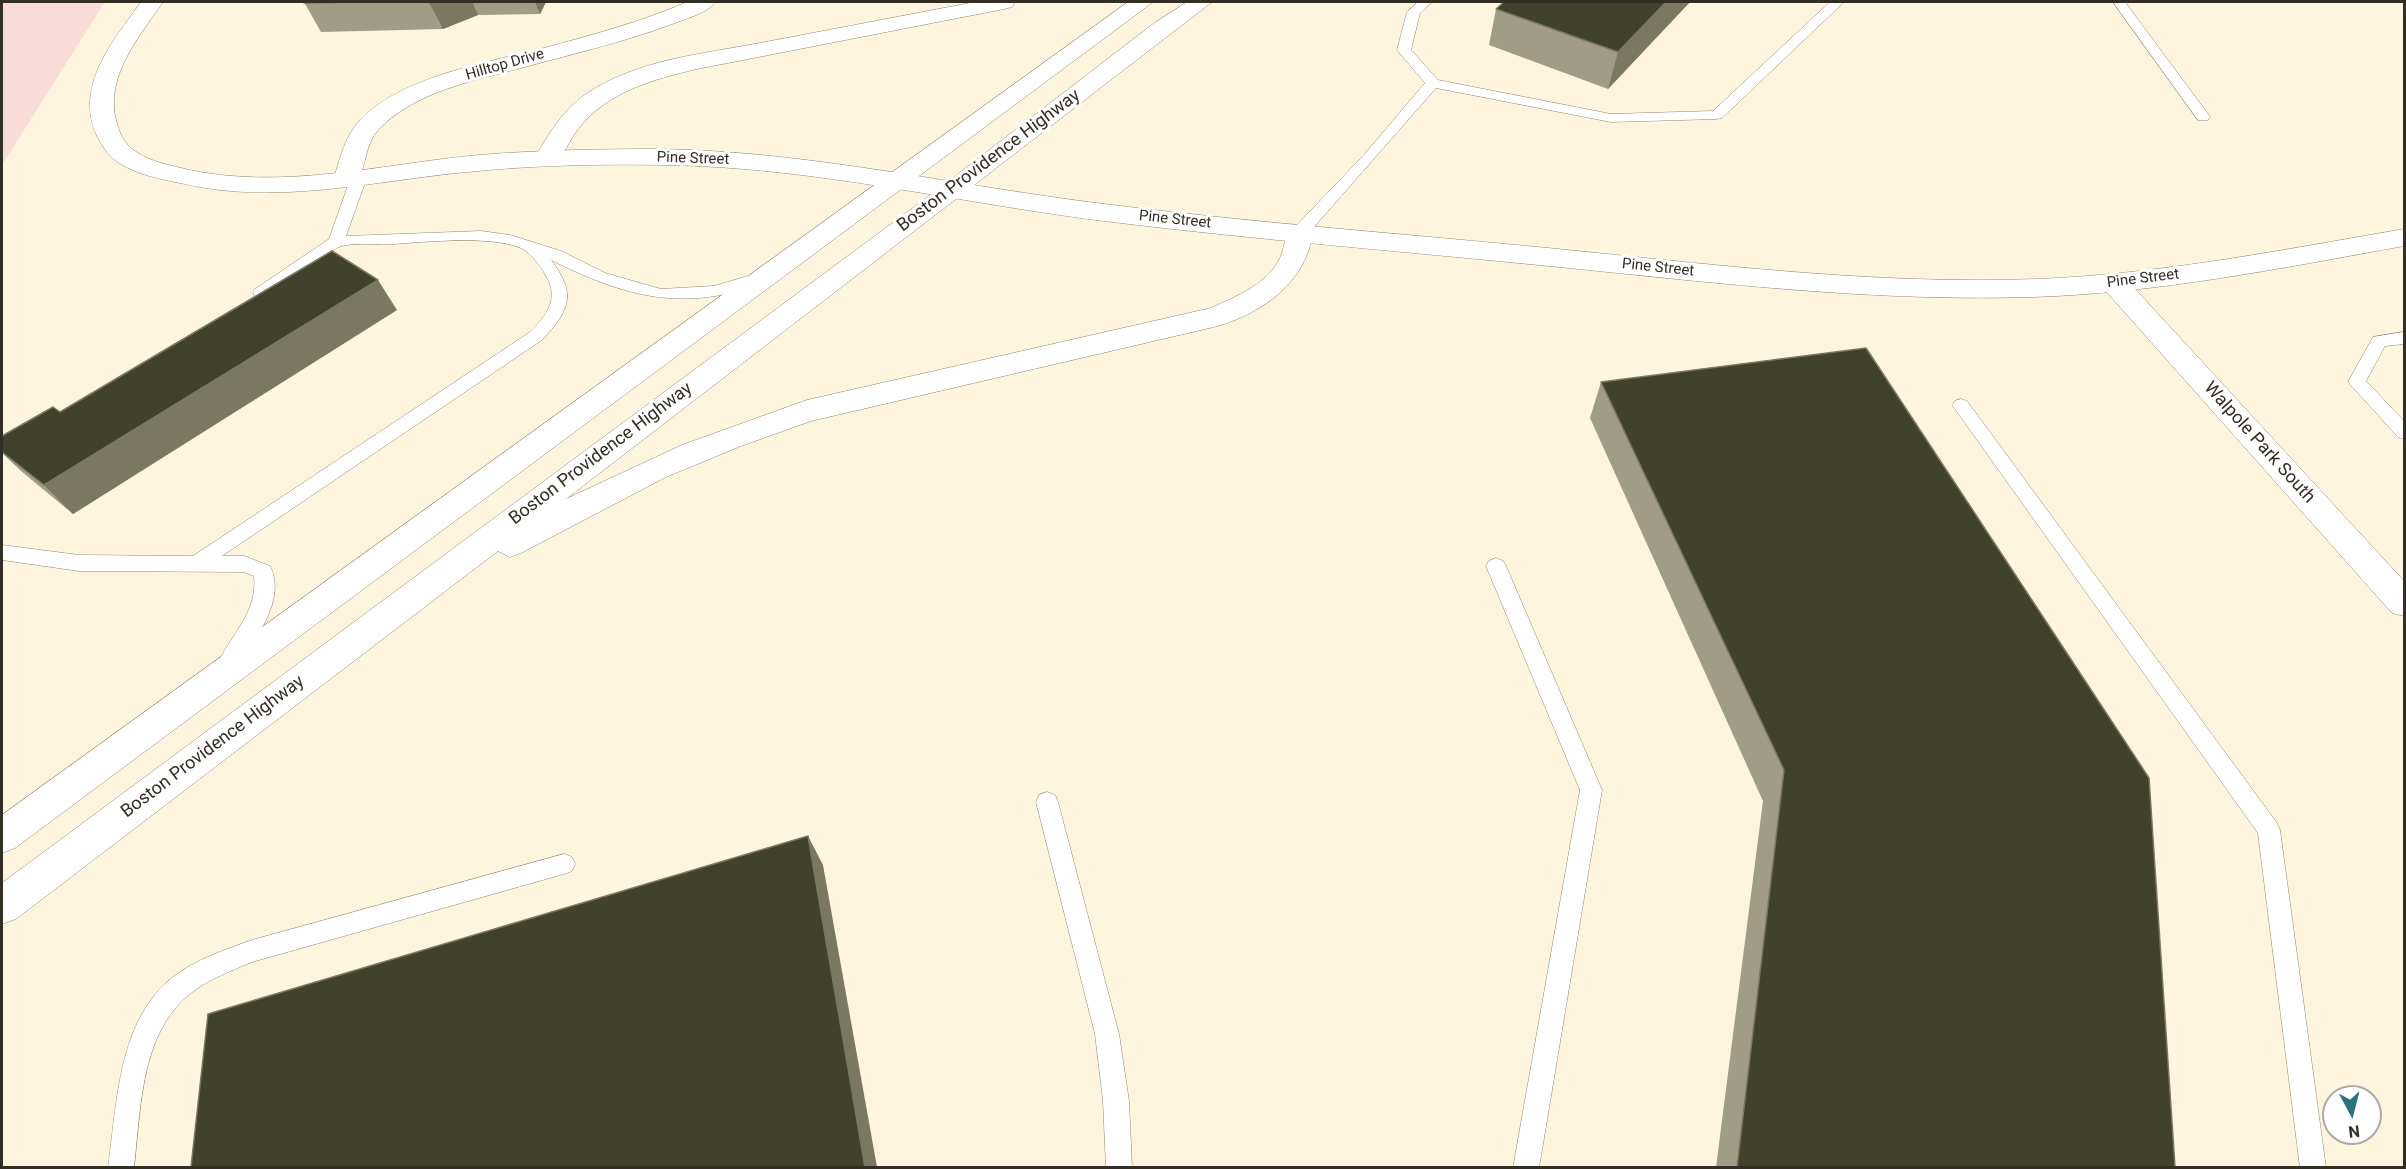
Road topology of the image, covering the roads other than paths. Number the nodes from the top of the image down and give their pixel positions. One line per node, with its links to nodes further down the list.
1 (152, 2): 12 (main road, Pine Street)
2 (704, 2): 12 (main road, Hilltop Drive)
3 (1004, 2): 11 (main road)
4 (1142, 2): 13 (main road, Boston Providence Highway)
5 (1201, 2): 14 (main road, Boston Providence Highway)
6 (1425, 2): 9 (lane)
7 (1837, 2): 9 (lane)
8 (2119, 2): 10 (lane)
9 (1433, 83): 15 (lane)
10 (2203, 117)
11 (548, 158): 12 (main road, Pine Street); 13 (main road, Pine Street)
12 (353, 178): 17 (lane)
13 (899, 181): 14 (main road, Pine Street); 19 (main road, Boston Providence Highway)
14 (954, 190): 15 (main road, Pine Street); 29 (main road, Boston Providence Highway)
15 (1300, 232): 20 (main road, Pine Street); 29 (main road)
16 (2404, 238): 20 (main road, Pine Street)
17 (336, 242): 18 (lane); 21 (lane)
18 (532, 248): 19 (lane); 26 (lane)
19 (775, 272): 30 (main road, Boston Providence Highway)
20 (2114, 283): 28 (main road, Walpole Park South)
21 (244, 303)
22 (2404, 338): 24 (lane)
23 (1961, 405): 38 (lane)
24 (2404, 432)
25 (2, 553): 26 (lane)
26 (196, 564): 30 (lane)
27 (1496, 566): 37 (lane)
28 (2404, 603)
29 (358, 638): 34 (main road, Boston Providence Highway)
30 (214, 681): 32 (main road, Boston Providence Highway)
31 (1047, 802): 36 (lane)
32 (2, 836)
33 (564, 864): 35 (lane)
34 (2, 906)
35 (121, 1167)
36 (1119, 1167)
37 (1526, 1167)
38 (2313, 1167)

